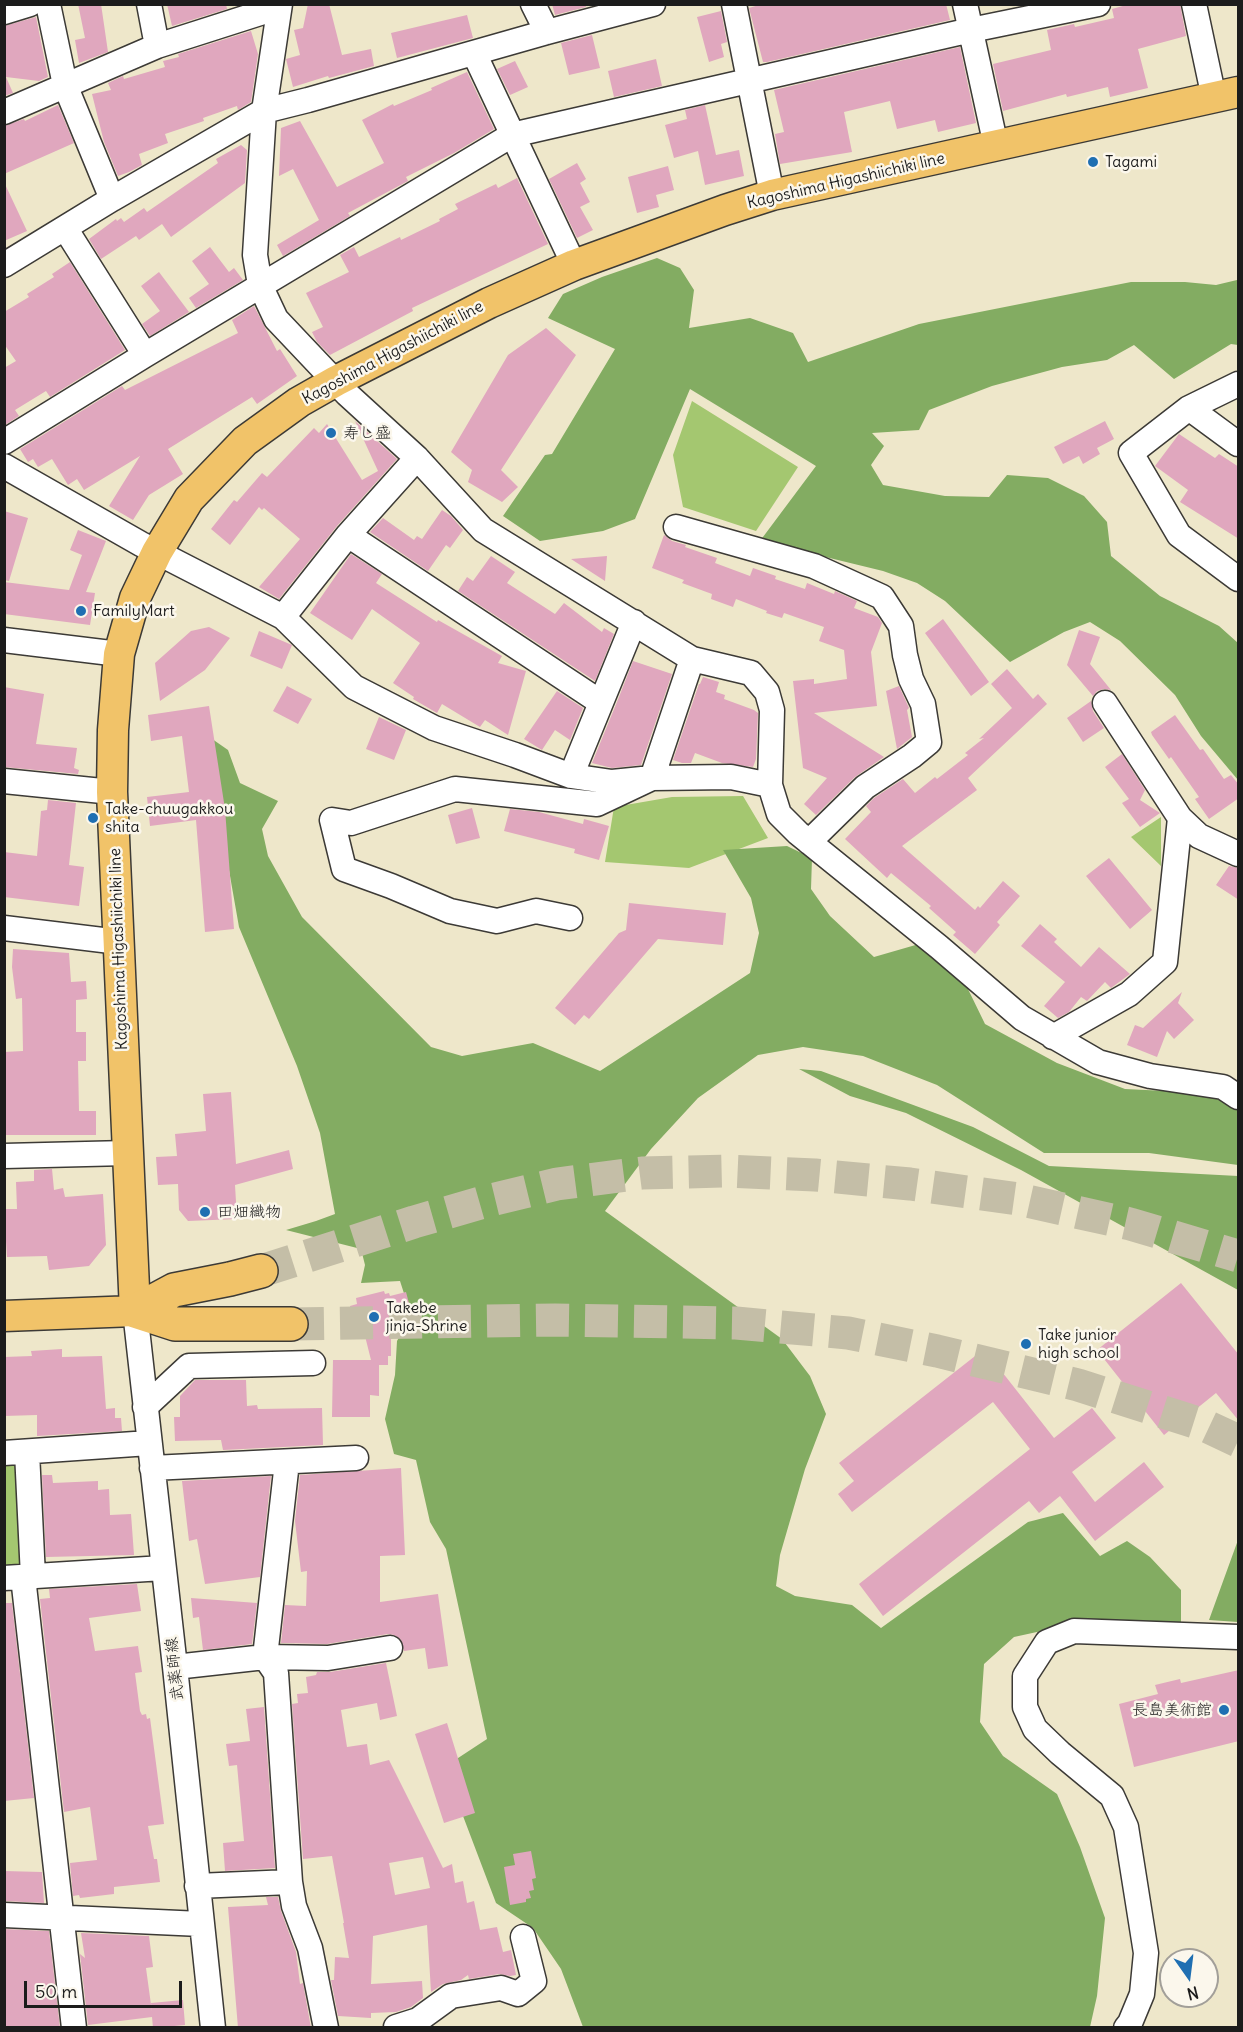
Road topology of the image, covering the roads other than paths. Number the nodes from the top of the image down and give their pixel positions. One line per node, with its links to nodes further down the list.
1 (30, 4): 11 (street)
2 (48, 4): 17 (street)
3 (149, 4): 14 (street)
4 (533, 4): 13 (street)
5 (653, 4): 13 (street)
6 (734, 4): 16 (street)
7 (965, 4): 12 (street)
8 (1098, 4): 12 (street)
9 (1194, 4): 18 (street)
10 (280, 6): 14 (street); 19 (street)
11 (4, 12)
12 (970, 30): 16 (street); 22 (street)
13 (547, 32): 15 (street)
14 (157, 46): 17 (street)
15 (474, 53): 19 (street); 21 (street)
16 (750, 82): 21 (street); 23 (street)
17 (65, 85): 20 (street); 24 (street)
18 (1226, 95): 22 (main road, Kagoshima Higashiichiki line)
19 (264, 111): 24 (street); 28 (street)
20 (4, 112)
21 (512, 135): 27 (street); 28 (street)
22 (996, 146): 23 (main road, Kagoshima Higashiichiki line)
23 (772, 195): 27 (main road, Kagoshima Higashiichiki line)
24 (112, 199): 25 (street)
25 (65, 228): 26 (street); 29 (street)
26 (4, 265)
27 (574, 265): 30 (main road, Kagoshima Higashiichiki line)
28 (260, 285): 29 (street); 30 (street)
29 (144, 355): 33 (street)
30 (336, 381): 35 (street); 39 (main road, Kagoshima Higashiichiki line)
31 (1239, 384): 32 (street)
32 (1190, 408): 34 (street); 40 (street)
33 (4, 442)
34 (1239, 444)
35 (417, 458): 38 (street); 42 (street)
36 (5, 469): 39 (street)
37 (676, 527): 54 (street)
38 (348, 535): 41 (street); 46 (street)
39 (157, 552): 41 (street); 44 (main road, Kagoshima Higashiichiki line)
40 (1239, 579)
41 (284, 617): 48 (street)
42 (634, 622): 45 (street); 46 (street)
43 (4, 640): 44 (street)
44 (119, 654): 52 (main road, Kagoshima Higashiichiki line)
45 (692, 659): 49 (street); 51 (street)
46 (600, 702): 48 (street)
47 (1105, 703): 53 (street)
48 (571, 776): 49 (street)
49 (652, 778): 51 (street); 56 (street)
50 (4, 781): 52 (street)
51 (770, 785): 54 (street)
52 (112, 792): 58 (main road, Kagoshima Higashiichiki line)
53 (1180, 818): 55 (street); 59 (street)
54 (809, 842): 59 (street)
55 (1239, 854)
56 (570, 918)
57 (4, 928): 58 (street)
58 (119, 942): 61 (main road, Kagoshima Higashiichiki line)
59 (1053, 1037): 60 (street)
60 (1239, 1097)
61 (127, 1153): 62 (street); 64 (main road, Kagoshima Higashiichiki line)
62 (4, 1156)
63 (261, 1271): 64 (highway)
64 (135, 1311): 65 (main road); 66 (highway); 68 (street, 武薬師線)
65 (4, 1316)
66 (291, 1324)
67 (313, 1363): 68 (street)
68 (145, 1407): 69 (street, 武薬師線)
69 (149, 1443): 70 (street); 73 (street, 武薬師線)
70 (16, 1452): 75 (street)
71 (356, 1458): 72 (street)
72 (287, 1461): 73 (street); 78 (street)
73 (152, 1468): 74 (street, 武薬師線)
74 (163, 1568): 75 (street); 79 (street, 武薬師線)
75 (20, 1577): 83 (street)
76 (1239, 1637): 90 (street)
77 (390, 1648): 78 (street)
78 (265, 1657): 79 (street); 80 (street)
79 (175, 1667): 81 (street, 武薬師線)
80 (290, 1882): 81 (street); 89 (street)
81 (197, 1886): 84 (street, 武薬師線)
82 (4, 1915): 83 (street)
83 (62, 1917): 84 (street); 87 (street)
84 (201, 1924): 88 (street, 武薬師線)
85 (523, 1937): 86 (street)
86 (394, 2027)
87 (74, 2028)
88 (213, 2028)
89 (326, 2028)
90 (1126, 2028)

